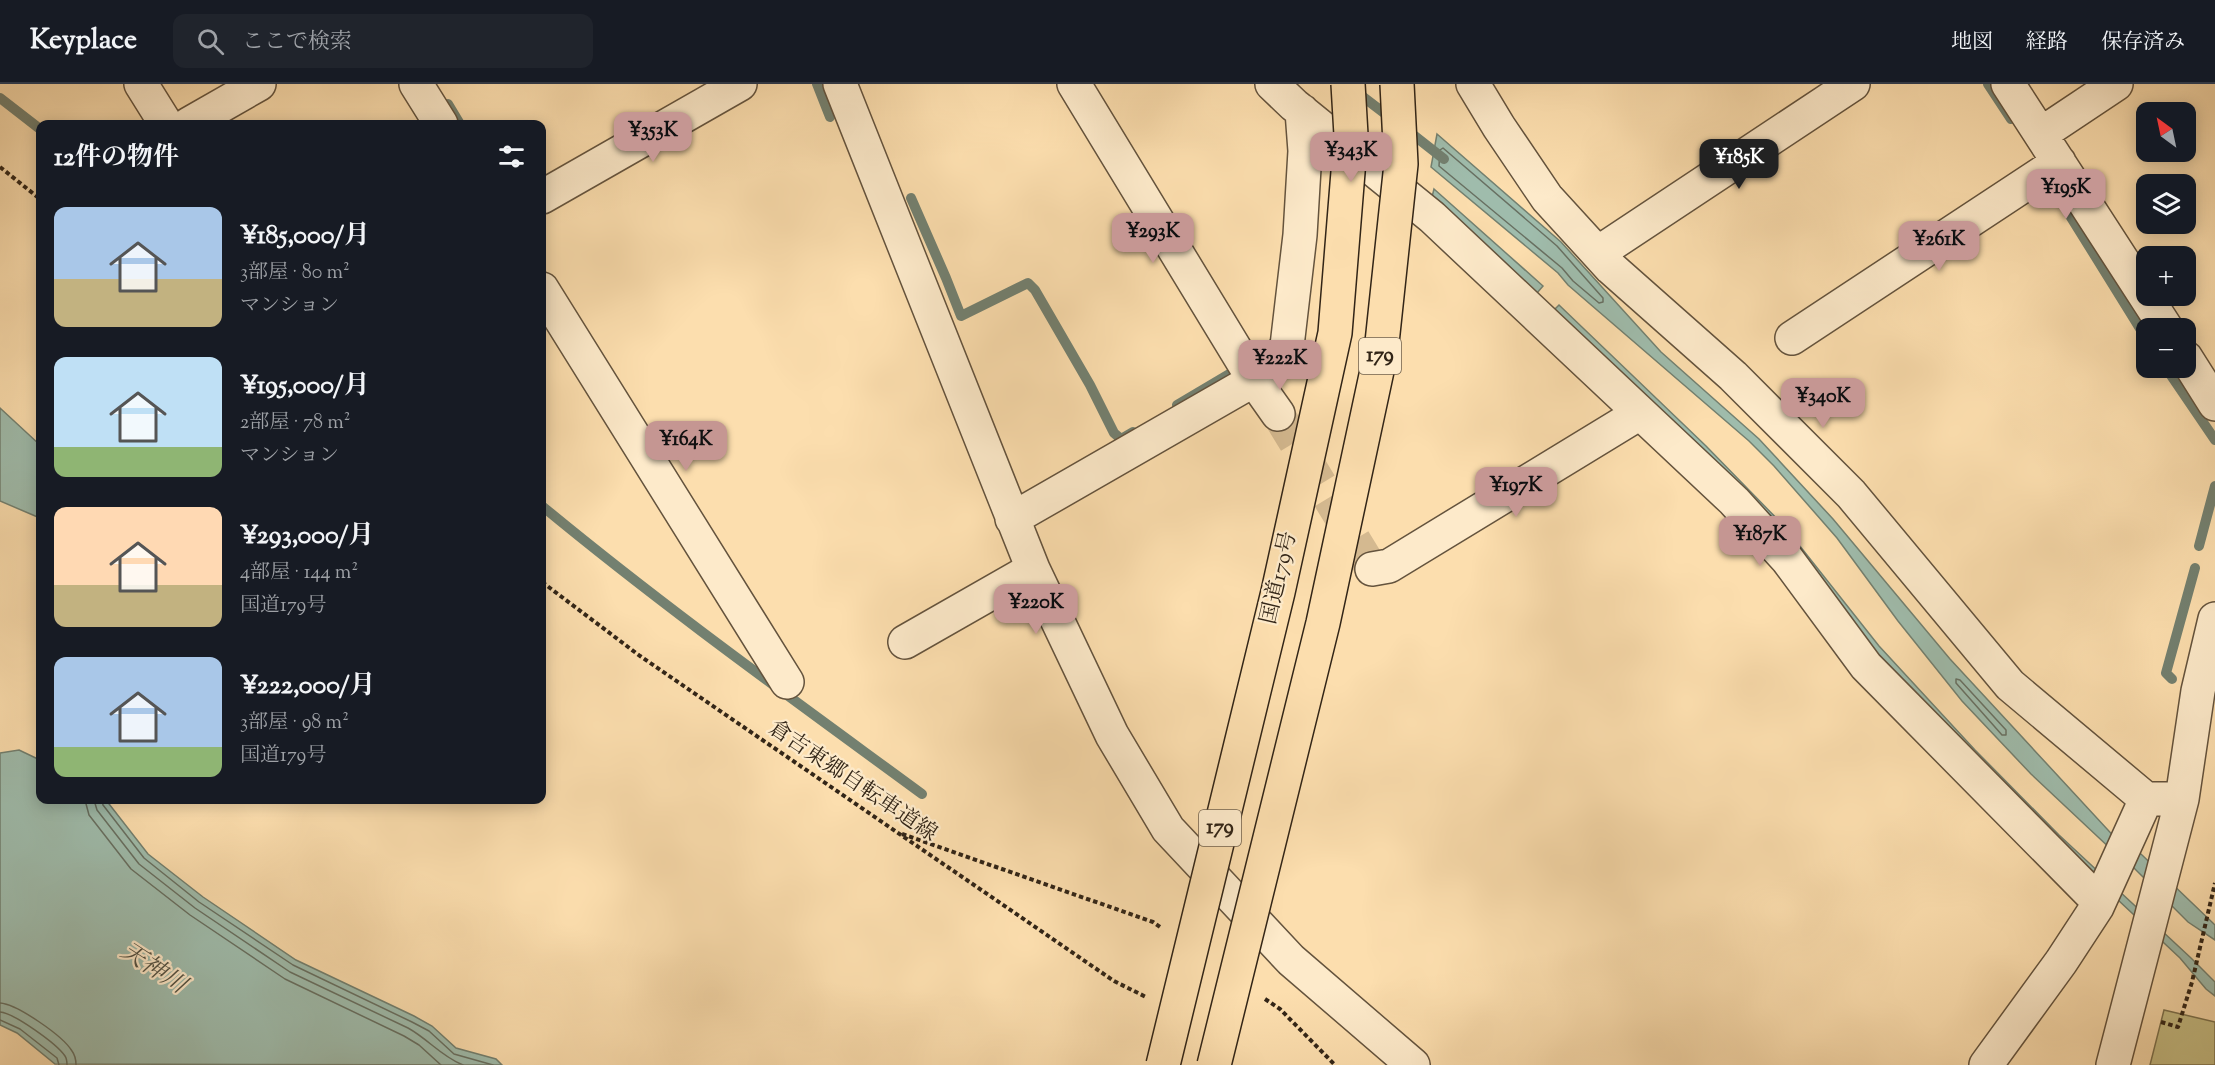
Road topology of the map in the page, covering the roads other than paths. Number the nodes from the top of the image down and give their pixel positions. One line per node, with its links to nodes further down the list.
1 (141, 84): 15 (street)
2 (259, 84): 16 (street)
3 (416, 84): 17 (street)
4 (740, 84): 20 (street)
5 (840, 84): 30 (street)
6 (1074, 84): 26 (street)
7 (1272, 84): 14 (street)
8 (1348, 84): 39 (highway, 国道179号 / 179, bridge)
9 (1397, 84): 40 (highway, 179, bridge)
10 (1473, 84): 21 (street)
11 (1853, 84): 21 (street)
12 (2008, 84): 18 (street)
13 (2116, 84): 18 (street)
14 (1302, 111): 26 (street); 28 (street)
15 (164, 120)
16 (196, 120)
17 (438, 120)
18 (2041, 134): 19 (street)
19 (2059, 162): 23 (street); 24 (street)
20 (546, 195)
21 (1598, 253): 36 (street)
22 (546, 295): 35 (street)
23 (2160, 318)
24 (1792, 338)
25 (2196, 374): 27 (street)
26 (1254, 380): 29 (street); 30 (street)
27 (2215, 404)
28 (1640, 413): 32 (street); 38 (street)
29 (1278, 414)
30 (1012, 519): 31 (street)
31 (1033, 568): 34 (street); 41 (street)
32 (1372, 569)
33 (2215, 620): 37 (street)
34 (905, 642)
35 (787, 682)
36 (2146, 799): 37 (street); 38 (street)
37 (2182, 799): 43 (street)
38 (2099, 902): 42 (street)
39 (1163, 1065)
40 (1214, 1065)
41 (1413, 1065)
42 (1986, 1065)
43 (2113, 1065)

